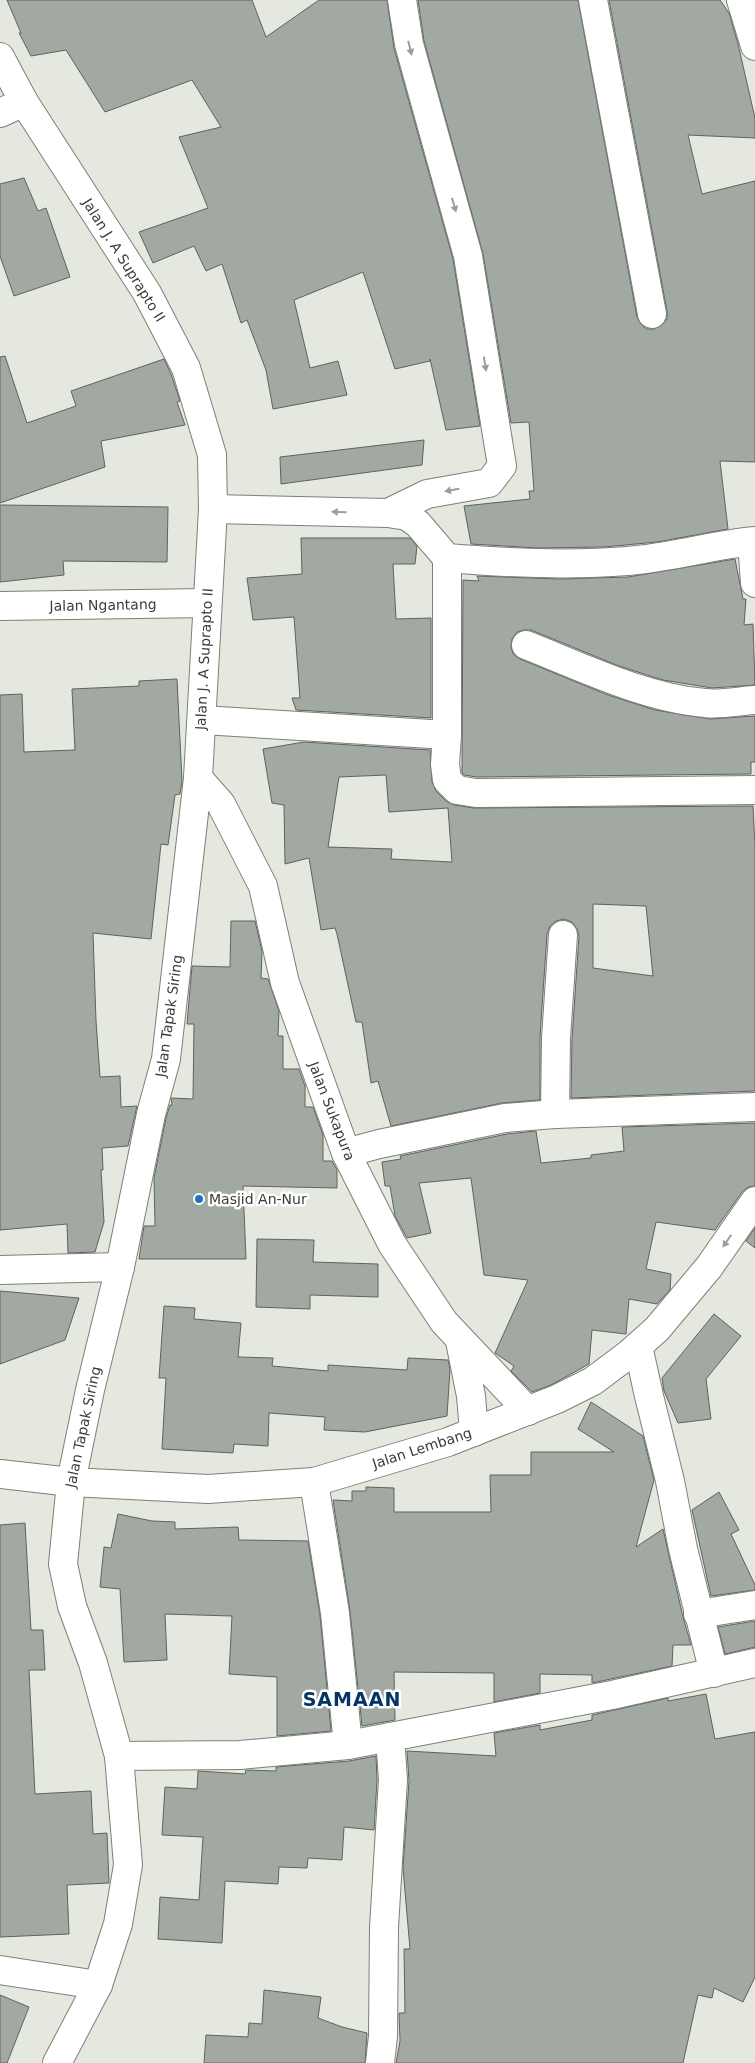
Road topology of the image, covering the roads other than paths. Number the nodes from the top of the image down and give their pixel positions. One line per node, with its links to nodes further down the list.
1 (402, 0): 9 (street, one-way to 9)
2 (592, 0): 7 (street)
3 (741, 0): 4 (street)
4 (755, 46)
5 (0, 57): 6 (street, Jalan J. A Suprapto II)
6 (12, 107): 8 (street, Jalan J. A Suprapto II)
7 (652, 314)
8 (213, 509): 9 (street, one-way to 8); 13 (street, Jalan J. A Suprapto II)
9 (388, 513): 11 (street)
10 (753, 542): 11 (street); 12 (street)
11 (448, 558): 18 (street)
12 (755, 583)
13 (206, 603): 14 (street, Jalan Ngantang); 17 (street, Jalan J. A Suprapto II)
14 (0, 606)
15 (526, 645): 16 (street)
16 (755, 700)
17 (202, 720): 18 (street); 19 (street, Jalan J. A Suprapto II)
18 (447, 735): 20 (street)
19 (198, 778): 24 (street, Jalan Sukapura); 26 (street, Jalan Tapak Siring)
20 (755, 790)
21 (563, 935): 23 (street)
22 (755, 1107): 23 (street)
23 (555, 1114): 24 (street)
24 (346, 1153): 28 (street, Jalan Sukapura)
25 (755, 1201): 29 (street, Jalan Lembang, one-way to 29)
26 (120, 1267): 27 (street); 33 (street, Jalan Tapak Siring)
27 (0, 1270)
28 (460, 1341): 30 (street, Jalan Sukapura); 31 (street)
29 (638, 1346): 30 (street, Jalan Lembang); 36 (street)
30 (528, 1411): 31 (street, Jalan Lembang)
31 (474, 1432): 34 (street, Jalan Lembang)
32 (0, 1474): 33 (street, Jalan Lembang)
33 (70, 1482): 34 (street, Jalan Lembang); 41 (street, Jalan Tapak Siring)
34 (314, 1482): 40 (street)
35 (755, 1605): 36 (street)
36 (698, 1614): 38 (street)
37 (755, 1663): 38 (street)
38 (714, 1673): 39 (street)
39 (390, 1737): 40 (street); 45 (street)
40 (348, 1745): 41 (street)
41 (119, 1756): 43 (street, Jalan Tapak Siring)
42 (0, 1970): 43 (street)
43 (98, 1985): 44 (street, Jalan Tapak Siring)
44 (57, 2063)
45 (380, 2063)

